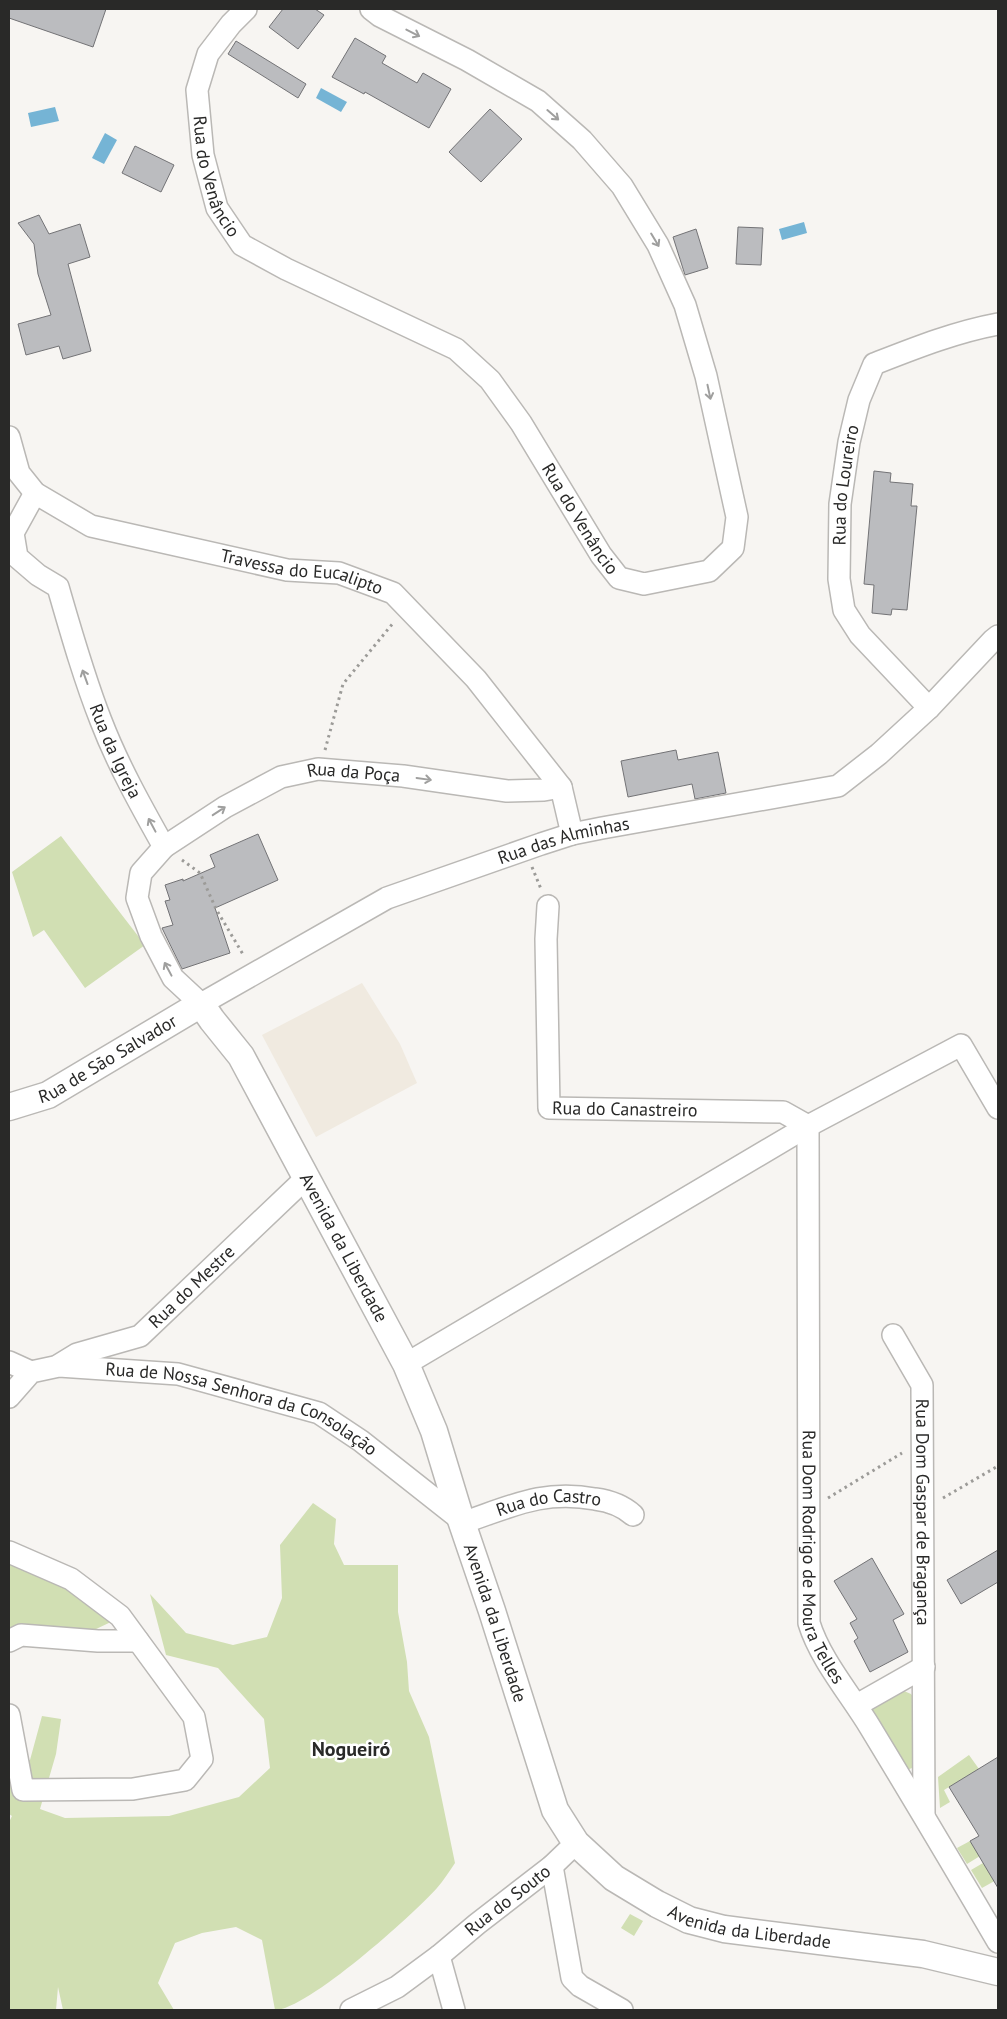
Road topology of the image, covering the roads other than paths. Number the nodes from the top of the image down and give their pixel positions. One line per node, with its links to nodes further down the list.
1 (246, 9): 2 (street, Rua do Venâncio, one-way to 1)
2 (371, 9)
3 (998, 324): 8 (street, Rua do Loureiro)
4 (9, 437): 5 (street)
5 (14, 474): 6 (street)
6 (35, 494): 9 (street, Travessa do Eucalipto); 11 (street, Rua da Igreja, one-way to 6)
7 (998, 636): 8 (street, Rua das Alminhas)
8 (929, 708): 10 (street, Rua das Alminhas)
9 (561, 787): 10 (street, Travessa do Eucalipto); 11 (street, Rua da Poça, one-way to 9)
10 (572, 834): 13 (street, Rua das Alminhas)
11 (164, 847): 13 (street, one-way to 11)
12 (548, 906): 16 (street, Rua do Canastreiro)
13 (201, 1004): 14 (street, Rua de São Salvador); 17 (street, Avenida da Liberdade)
14 (9, 1107)
15 (998, 1108): 16 (street)
16 (808, 1126): 20 (street); 30 (street, Rua Dom Rodrigo de Moura Telles)
17 (306, 1178): 20 (street, Avenida da Liberdade); 21 (street, Rua do Mestre)
18 (893, 1335): 29 (street, Rua Dom Gaspar de Bragança)
19 (9, 1362): 22 (street)
20 (406, 1364): 25 (street, Avenida da Liberdade)
21 (59, 1366): 22 (street, Rua de Nossa Senhora da Consolação); 25 (street, Rua de Nossa Senhora da Consolação)
22 (31, 1372): 23 (street)
23 (9, 1397)
24 (633, 1515): 25 (street, Rua do Castro)
25 (461, 1522): 33 (street, Avenida da Liberdade)
26 (9, 1552): 28 (street)
27 (9, 1641): 28 (street)
28 (138, 1641): 31 (street)
29 (924, 1667): 30 (street); 32 (street, Rua Dom Gaspar de Bragança)
30 (857, 1705): 32 (street, Rua Dom Rodrigo de Moura Telles)
31 (9, 1715)
32 (924, 1816): 35 (street, Rua Dom Rodrigo de Moura Telles)
33 (576, 1843): 34 (street, Rua do Souto); 37 (street, Avenida da Liberdade)
34 (552, 1866): 36 (street, Rua do Souto); 40 (street)
35 (998, 1942)
36 (439, 1956): 38 (street, Rua do Souto); 39 (street)
37 (998, 1972)
38 (351, 2010)
39 (454, 2010)
40 (622, 2010)

